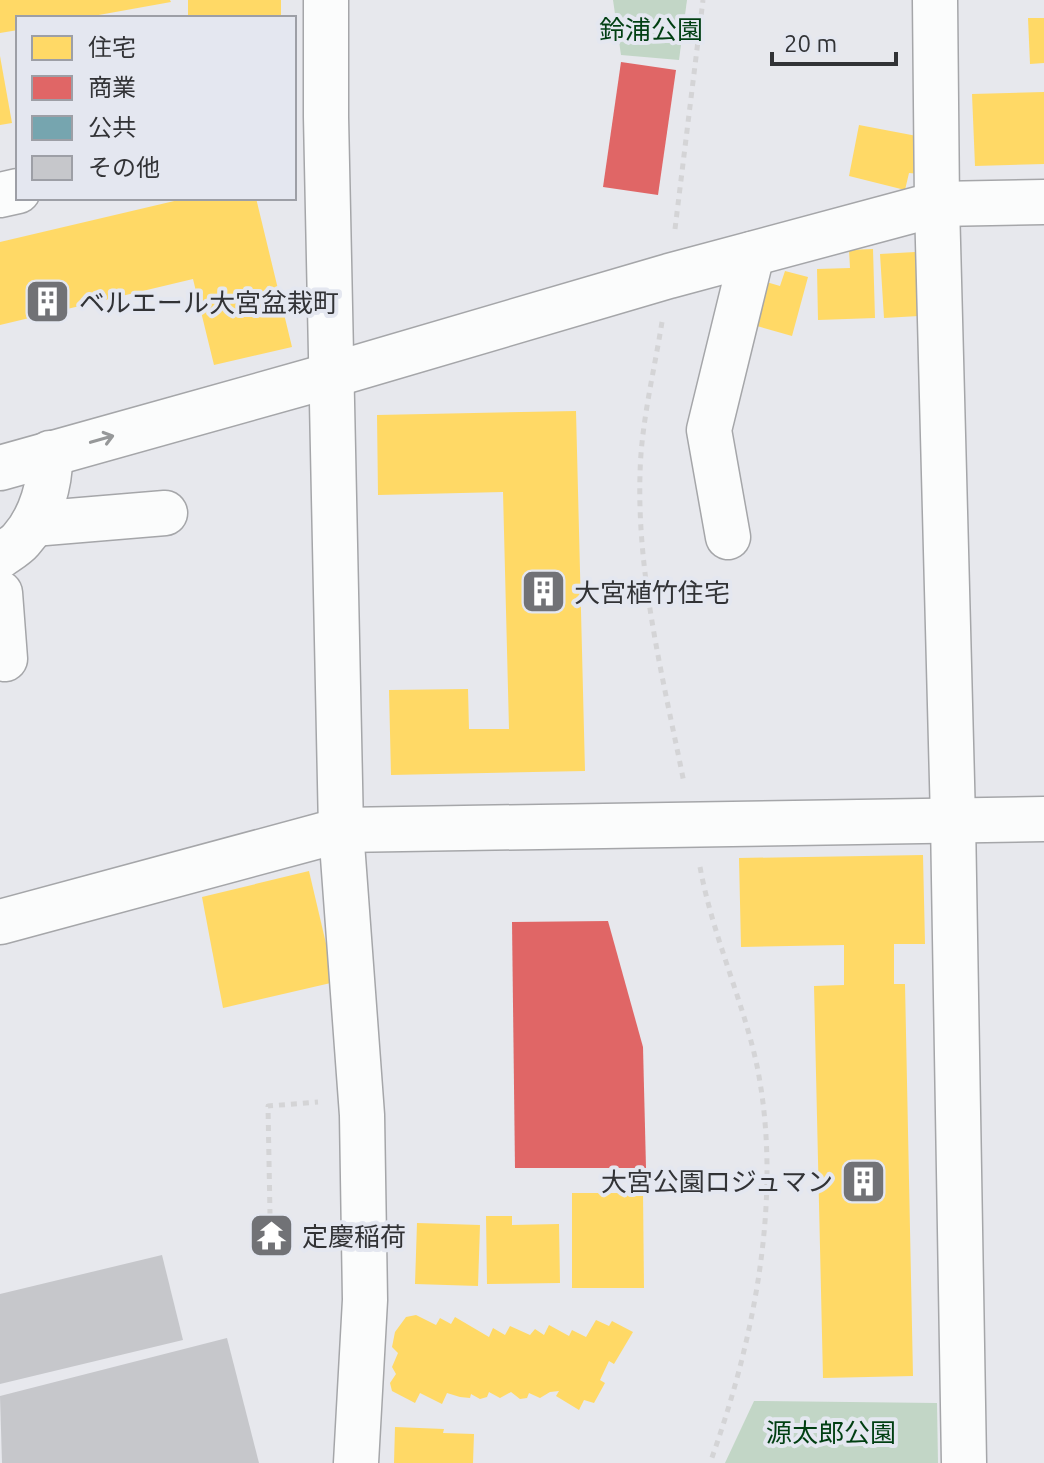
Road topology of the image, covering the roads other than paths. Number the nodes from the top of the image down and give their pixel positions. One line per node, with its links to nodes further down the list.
1 (326, 0): 3 (street)
2 (935, 0): 5 (street)
3 (310, 121): 7 (street)
4 (1044, 202): 5 (street)
5 (937, 204): 6 (street); 17 (street)
6 (752, 254): 7 (street); 12 (street)
7 (332, 375): 8 (street, one-way to 7); 18 (street)
8 (50, 453): 9 (street); 11 (street)
9 (0, 468)
10 (165, 513): 11 (street)
11 (33, 524): 13 (street)
12 (728, 537)
13 (0, 556)
14 (0, 593): 15 (street)
15 (5, 659)
16 (1044, 819): 17 (street)
17 (953, 820): 18 (street); 21 (street)
18 (341, 830): 19 (street); 20 (street)
19 (0, 922)
20 (356, 1463)
21 (964, 1463)

